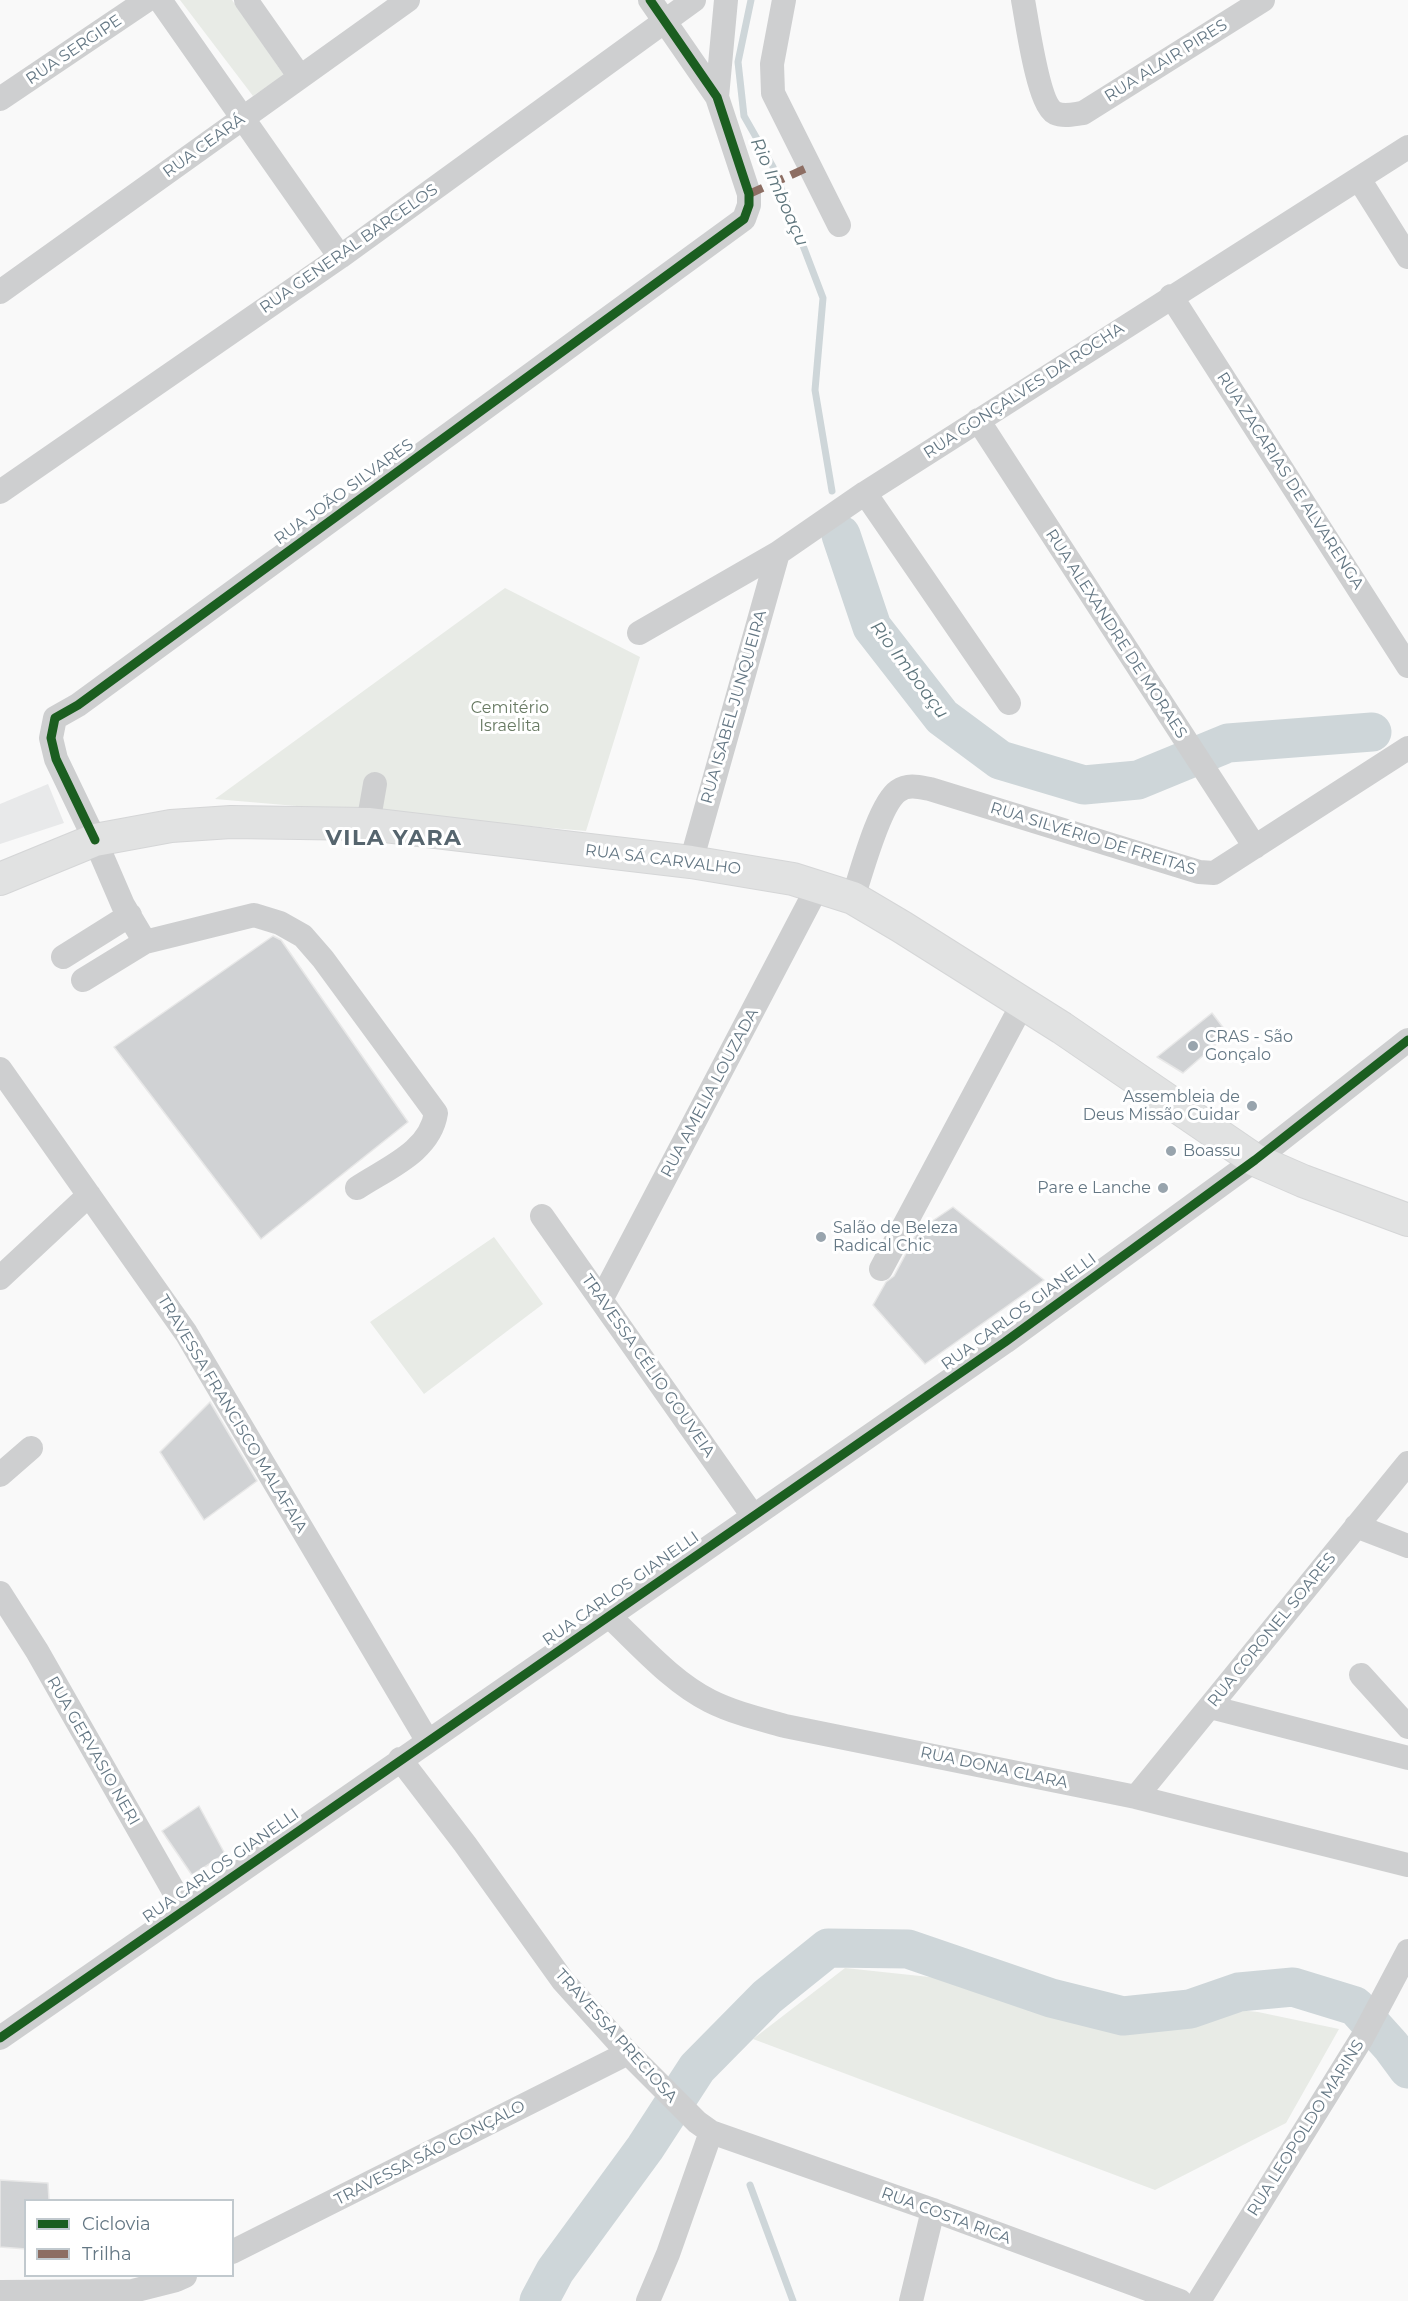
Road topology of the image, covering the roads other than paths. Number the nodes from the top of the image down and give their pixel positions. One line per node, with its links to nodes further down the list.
1 (147, 0): 14 (street, RUA SERGIPE)
2 (160, 0): 15 (street)
3 (246, 0): 12 (street)
4 (408, 0): 12 (street, RUA CEARÁ)
5 (650, 0): 11 (street)
6 (694, 0): 11 (street, RUA GENERAL BARCELOS)
7 (726, 0): 13 (street)
8 (784, 0): 18 (street)
9 (1023, 0): 10 (street, RUA ALAIR PIRES)
10 (1263, 0)
11 (665, 21): 13 (street); 19 (street, RUA GENERAL BARCELOS)
12 (300, 77): 15 (street, RUA CEARÁ)
13 (717, 97): 33 (street, RUA JOÃO SILVARES)
14 (0, 99)
15 (242, 118): 19 (street); 21 (street, RUA CEARÁ)
16 (1408, 147): 17 (street, RUA GONÇALVES DA ROCHA)
17 (1359, 179): 20 (street); 22 (street, RUA GONÇALVES DA ROCHA)
18 (839, 225)
19 (339, 257): 24 (street, RUA GENERAL BARCELOS)
20 (1408, 257)
21 (0, 292)
22 (1171, 296): 23 (street, RUA GONÇALVES DA ROCHA); 28 (street, RUA ZACARIAS DE ALVARENGA)
23 (978, 420): 25 (street, RUA GONÇALVES DA ROCHA); 34 (street, RUA ALEXANDRE DE MORAES)
24 (0, 492)
25 (865, 493): 26 (street, RUA GONÇALVES DA ROCHA); 29 (street)
26 (778, 553): 27 (street, RUA GONÇALVES DA ROCHA); 35 (street, RUA ISABEL JUNQUEIRA)
27 (639, 633)
28 (1408, 666)
29 (1009, 703)
30 (1408, 748): 34 (street, RUA SILVÉRIO DE FREITAS)
31 (375, 784): 32 (street)
32 (368, 824): 33 (main road, RUA SÁ CARVALHO); 35 (main road, RUA SÁ CARVALHO)
33 (95, 840): 36 (main road, RUA SÁ CARVALHO); 39 (street)
34 (1255, 848): 38 (street, RUA SILVÉRIO DE FREITAS)
35 (691, 862): 37 (main road, RUA SÁ CARVALHO)
36 (0, 879)
37 (818, 886): 38 (main road, RUA SÁ CARVALHO); 53 (street, RUA AMELIA LOUZADA)
38 (853, 898): 43 (main road, RUA SÁ CARVALHO)
39 (130, 915): 40 (street); 41 (street)
40 (145, 942): 42 (street); 47 (street)
41 (63, 957)
42 (83, 980)
43 (1023, 1003): 46 (main road, RUA SÁ CARVALHO); 51 (street)
44 (1408, 1040): 46 (street, RUA CARLOS GIANELLI)
45 (0, 1069): 48 (street, TRAVESSA FRANCISCO MALAFAIA)
46 (1255, 1160): 50 (main road, RUA SÁ CARVALHO); 57 (street, RUA CARLOS GIANELLI)
47 (357, 1188)
48 (89, 1195): 52 (street); 65 (street, TRAVESSA FRANCISCO MALAFAIA)
49 (542, 1216): 53 (street, TRAVESSA CÉLIO GOUVEIA)
50 (1408, 1220)
51 (881, 1269)
52 (0, 1278)
53 (601, 1300): 57 (street, TRAVESSA CÉLIO GOUVEIA)
54 (31, 1448): 56 (street)
55 (1408, 1463): 58 (street, RUA CORONEL SOARES)
56 (0, 1475)
57 (753, 1516): 61 (street, RUA CARLOS GIANELLI)
58 (1356, 1526): 59 (street); 63 (street, RUA CORONEL SOARES)
59 (1408, 1546)
60 (0, 1593): 70 (street, RUA GERVASIO NERI)
61 (609, 1616): 65 (street, RUA CARLOS GIANELLI); 68 (street, RUA DONA CLARA)
62 (1361, 1675): 64 (street)
63 (1210, 1707): 66 (street); 68 (street, RUA CORONEL SOARES)
64 (1408, 1727)
65 (427, 1740): 67 (street, RUA CARLOS GIANELLI)
66 (1408, 1758)
67 (400, 1759): 70 (street, RUA CARLOS GIANELLI); 73 (street, TRAVESSA PRECIOSA)
68 (1137, 1797): 69 (street, RUA DONA CLARA)
69 (1408, 1865)
70 (184, 1909): 72 (street, RUA CARLOS GIANELLI)
71 (1408, 1951): 82 (street, RUA LEOPOLDO MARINS)
72 (0, 2038)
73 (628, 2053): 74 (street, TRAVESSA PRECIOSA); 76 (street, TRAVESSA SÃO GONÇALO)
74 (704, 2127): 75 (street, RUA COSTA RICA); 79 (street)
75 (933, 2210): 80 (street); 81 (street, RUA COSTA RICA)
76 (234, 2251)
77 (182, 2277): 78 (street)
78 (0, 2292)
79 (648, 2301)
80 (911, 2301)
81 (1180, 2301)
82 (1199, 2301)

